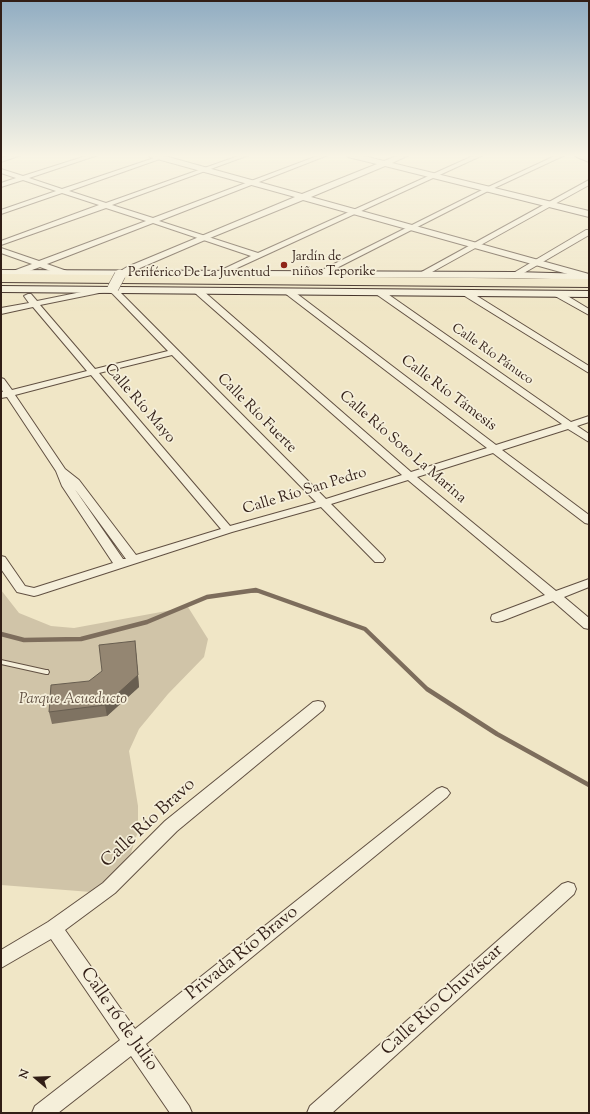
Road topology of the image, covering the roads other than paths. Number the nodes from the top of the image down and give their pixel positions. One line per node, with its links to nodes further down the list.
1 (16, 207): 12 (street)
2 (103, 207): 18 (street)
3 (109, 207): 14 (street)
4 (188, 207): 14 (street)
5 (280, 207): 17 (street)
6 (338, 207): 11 (street)
7 (362, 207): 11 (street)
8 (452, 207): 15 (street)
9 (544, 207): 19 (street)
10 (561, 207): 13 (street)
11 (353, 211): 15 (street); 21 (street)
12 (1, 212)
13 (589, 214)
14 (151, 221): 17 (street); 23 (street)
15 (410, 228): 19 (street); 30 (street)
16 (589, 232): 22 (street)
17 (202, 238): 21 (street); 28 (street)
18 (1, 243)
19 (474, 246): 22 (street); 31 (street)
20 (1, 250): 23 (street)
21 (257, 256): 27 (street)
22 (536, 263): 29 (street); 32 (street)
23 (40, 264): 25 (street); 26 (street)
24 (1, 273): 25 (main road, Periférico De La Juventud)
25 (16, 273): 26 (main road, Periférico De La Juventud)
26 (64, 273): 28 (main road, Periférico De La Juventud)
27 (219, 273): 28 (main road, Periférico De La Juventud); 30 (main road, Periférico De La Juventud)
28 (121, 274): 40 (street, bridge)
29 (514, 274): 32 (main road, Periférico De La Juventud); 38 (main road, Periférico De La Juventud)
30 (316, 275): 31 (main road, Periférico De La Juventud)
31 (420, 275): 38 (main road, Periférico De La Juventud)
32 (589, 277): 35 (highway)
33 (1, 278): 34 (highway, Periférico De La Juventud)
34 (531, 282): 35 (highway, Periférico De La Juventud); 38 (highway)
35 (544, 282): 36 (highway, Periférico De La Juventud)
36 (589, 283)
37 (1, 285): 38 (highway, Periférico De La Juventud)
38 (477, 285): 44 (highway); 45 (highway); 46 (main road, Periférico De La Juventud); 52 (street)
39 (1, 289): 40 (main road, Periférico De La Juventud)
40 (109, 289): 41 (main road, Periférico De La Juventud); 48 (street); 51 (street, Calle Río Fuerte)
41 (198, 291): 42 (main road, Periférico De La Juventud); 61 (street, Calle Río Soto La Marina)
42 (289, 292): 43 (main road, Periférico De La Juventud); 59 (street, Calle Río Támesis)
43 (380, 292): 44 (main road, Periférico De La Juventud); 57 (street, Calle Río Pánuco)
44 (416, 292)
45 (586, 292): 46 (main road, Periférico De La Juventud)
46 (558, 294): 50 (street)
47 (28, 296): 48 (street, Calle Río Mayo)
48 (35, 305): 49 (street); 53 (street, Calle Río Mayo)
49 (1, 311)
50 (589, 312)
51 (173, 352): 53 (street); 62 (street, Calle Río Fuerte)
52 (589, 370)
53 (92, 372): 55 (street); 64 (street, Calle Río Mayo)
54 (1, 381): 55 (street)
55 (5, 394): 60 (street)
56 (589, 419): 57 (street, Calle Río San Pedro)
57 (569, 426): 58 (street, Calle Río Pánuco); 59 (street, Calle Río San Pedro)
58 (589, 439)
59 (496, 449): 61 (street, Calle Río San Pedro); 63 (street, Calle Río Támesis)
60 (61, 471): 67 (street); 68 (street)
61 (410, 476): 62 (street, Calle Río San Pedro); 70 (street, Calle Río Soto La Marina)
62 (323, 503): 64 (street, Calle Río San Pedro); 65 (street, Calle Río Fuerte)
63 (589, 521)
64 (228, 530): 67 (street, Calle Río San Pedro)
65 (379, 559)
66 (1, 560): 68 (street, Calle Río San Pedro)
67 (134, 561): 68 (street, Calle Río San Pedro)
68 (121, 565)
69 (589, 583): 70 (street)
70 (556, 597): 71 (street); 72 (street, Calle Río Soto La Marina)
71 (497, 618)
72 (589, 625)
73 (1, 662): 74 (lane)
74 (46, 672)
75 (318, 706): 78 (street, Calle Río Bravo)
76 (442, 793): 80 (street, Privada Río Bravo)
77 (568, 889): 83 (street, Calle Río Chuvíscar)
78 (54, 928): 79 (street, Calle Río Bravo); 80 (street, Calle 16 de Julio)
79 (1, 960)
80 (133, 1042): 81 (street, Privada Río Bravo); 82 (street, Calle 16 de Julio)
81 (42, 1113)
82 (182, 1113)
83 (318, 1113)

